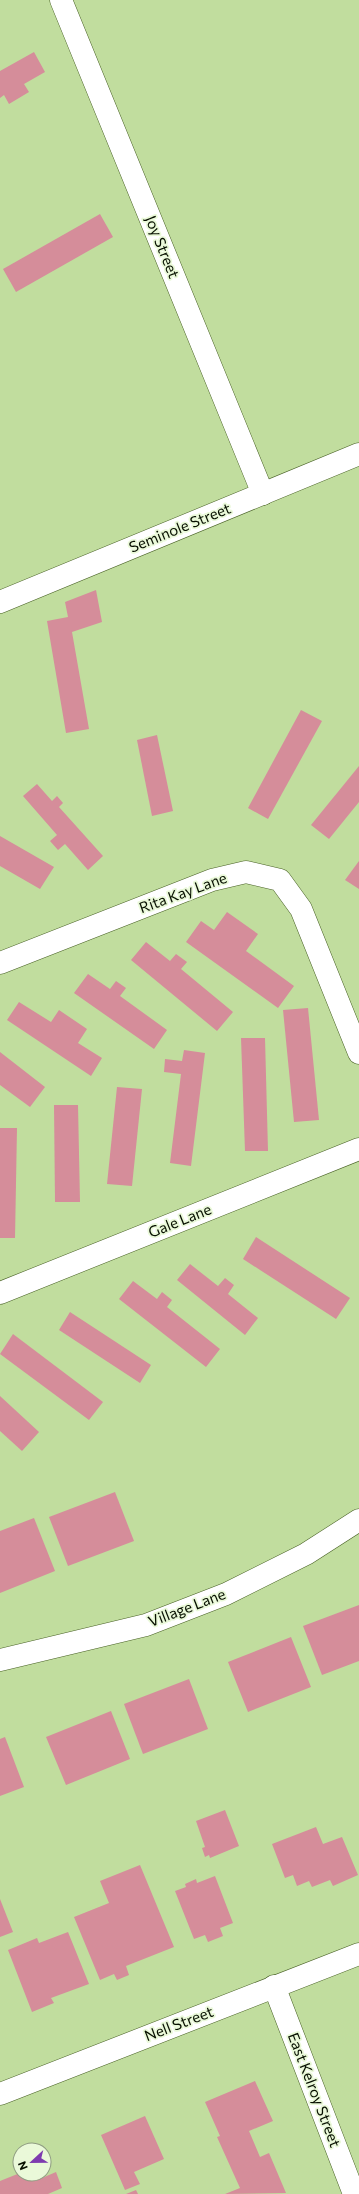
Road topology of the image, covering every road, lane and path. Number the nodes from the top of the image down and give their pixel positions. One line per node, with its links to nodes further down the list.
1 (61, 0): 3 (street, Joy Street)
2 (359, 454): 3 (street, Seminole Street)
3 (263, 494): 4 (street, Seminole Street)
4 (0, 602)
5 (0, 963): 6 (street, Rita Kay Lane)
6 (359, 1053)
7 (359, 1149): 8 (street, Gale Lane)
8 (0, 1293)
9 (359, 1520): 10 (street, Village Lane)
10 (0, 1660)
11 (359, 1954): 12 (street, Nell Street)
12 (274, 1986): 13 (street, Nell Street); 14 (street, East Kelroy Street)
13 (0, 2094)
14 (354, 2194)

